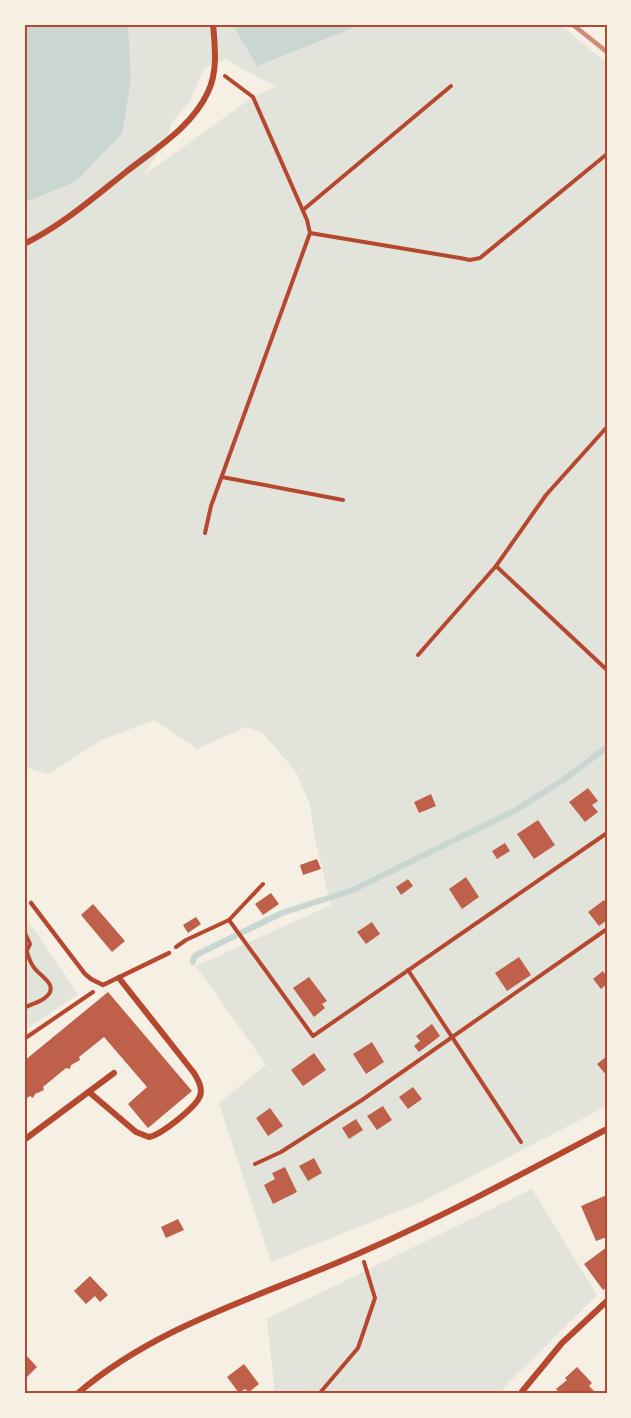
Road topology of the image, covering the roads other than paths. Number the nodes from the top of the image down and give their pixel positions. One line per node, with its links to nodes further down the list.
1 (213, 24): 2 (street)
2 (24, 244)
3 (31, 903): 5 (lane)
4 (169, 953): 5 (lane)
5 (119, 978): 7 (street)
6 (114, 1073): 7 (street)
7 (89, 1092): 9 (street)
8 (607, 1129): 11 (street)
9 (24, 1140)
10 (607, 1301): 12 (street)
11 (77, 1394)
12 (520, 1394)

